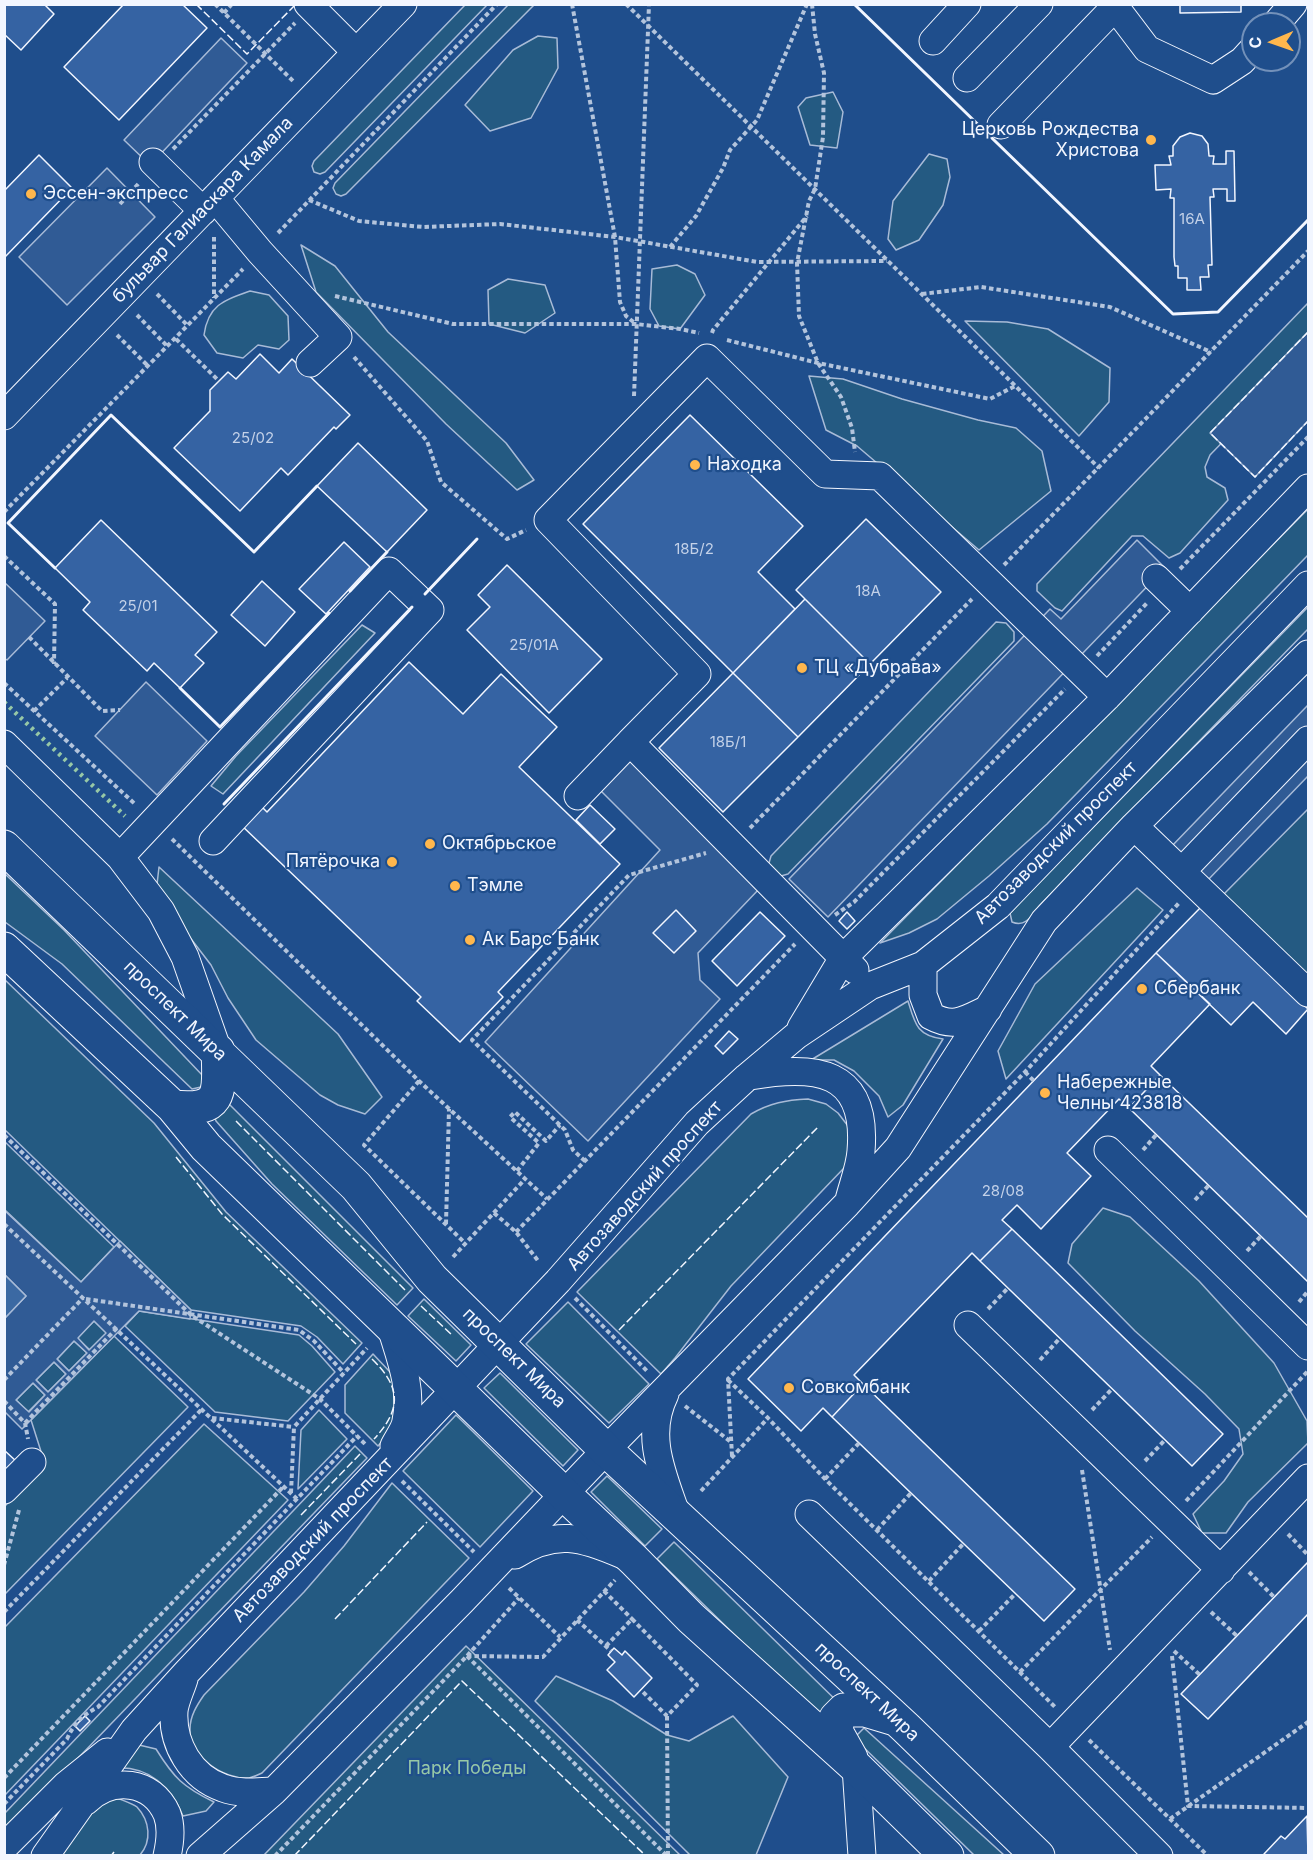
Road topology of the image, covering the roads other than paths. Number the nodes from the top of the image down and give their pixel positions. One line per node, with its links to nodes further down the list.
1 (403, 4): 7 (street, бульвар Галиаскара Камала)
2 (967, 4): 6 (street)
3 (1039, 4): 9 (street)
4 (1114, 6): 8 (street); 10 (street)
5 (305, 10): 7 (street)
6 (933, 41)
7 (356, 52): 12 (street, бульвар Галиаскара Камала)
8 (1241, 62)
9 (967, 78)
10 (1001, 125)
11 (155, 164): 12 (street)
12 (210, 203): 13 (street); 14 (street, бульвар Галиаскара Камала)
13 (310, 363)
14 (4, 416)
15 (1308, 488): 18 (street)
16 (1160, 581): 18 (street)
17 (1308, 585): 32 (street, Автозаводский проспект)
18 (1190, 611): 20 (street)
19 (1308, 654): 25 (street)
20 (1107, 698): 22 (street); 31 (street)
21 (1308, 740): 29 (street)
22 (630, 742): 24 (street); 31 (street)
23 (4, 744): 28 (street)
24 (578, 796)
25 (1134, 826): 29 (street); 35 (street)
26 (213, 841): 28 (street)
27 (4, 847): 37 (main road, проспект Мира)
28 (120, 857): 37 (street)
29 (1189, 878): 34 (street)
30 (4, 950): 39 (main road)
31 (843, 958): 33 (street); 36 (street)
32 (923, 965): 33 (street, Автозаводский проспект); 35 (street)
33 (870, 986): 36 (street, Автозаводский проспект)
34 (1308, 993)
35 (988, 1008): 41 (street)
36 (797, 1035): 38 (street, Автозаводский проспект)
37 (218, 1051): 39 (main road); 44 (main road, проспект Мира)
38 (747, 1077): 41 (street); 44 (street, Автозаводский проспект)
39 (173, 1107): 42 (main road)
40 (1108, 1150): 45 (street)
41 (848, 1204): 47 (street)
42 (390, 1324): 46 (main road); 50 (street)
43 (968, 1325): 56 (street)
44 (499, 1344): 46 (street, Автозаводский проспект); 48 (main road, проспект Мира)
45 (1308, 1346)
46 (457, 1389): 50 (street, Автозаводский проспект); 53 (main road)
47 (668, 1392): 48 (street); 55 (street)
48 (606, 1450): 53 (street); 55 (main road, проспект Мира)
49 (32, 1462): 52 (street)
50 (385, 1464): 59 (street, Автозаводский проспект)
51 (1308, 1478): 56 (street)
52 (4, 1490)
53 (564, 1494): 57 (street); 58 (main road)
54 (809, 1514): 62 (street)
55 (677, 1516): 60 (main road, проспект Мира)
56 (1228, 1563): 62 (street)
57 (491, 1570): 58 (street); 64 (street)
58 (625, 1570): 63 (main road)
59 (186, 1673): 61 (street, Автозаводский проспект); 64 (street)
60 (897, 1720): 63 (main road); 73 (main road, проспект Мира)
61 (134, 1730): 65 (street, Автозаводский проспект); 66 (street)
62 (1050, 1747): 74 (street)
63 (856, 1767): 71 (street); 72 (main road)
64 (274, 1791): 69 (street); 70 (street)
65 (77, 1810): 67 (street, Автозаводский проспект); 68 (street)
66 (4, 1847)
67 (45, 1856)
68 (167, 1856)
69 (200, 1856)
70 (224, 1856)
71 (862, 1856)
72 (947, 1856)
73 (1038, 1856)
74 (1159, 1856)

